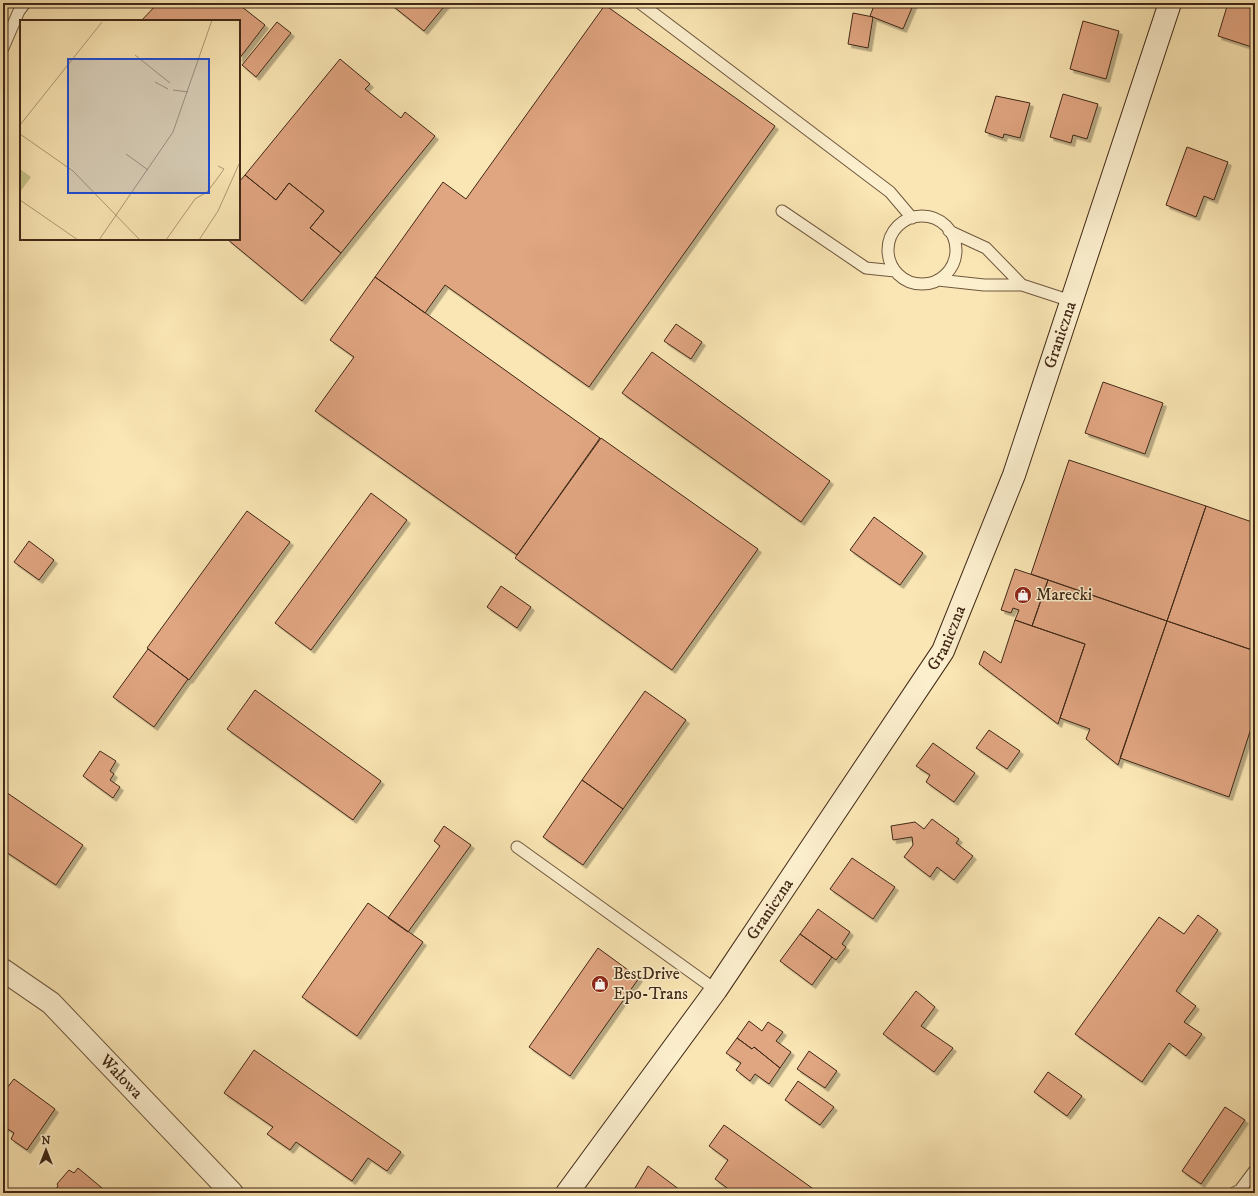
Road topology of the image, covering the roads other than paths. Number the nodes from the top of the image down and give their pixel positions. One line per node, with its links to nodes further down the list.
1 (25, 3): 4 (lane)
2 (640, 3): 6 (lane)
3 (1170, 3): 11 (street, Graniczna)
4 (3, 48)
5 (782, 211): 8 (lane)
6 (912, 218): 7 (lane); 8 (lane)
7 (949, 231): 9 (lane); 10 (lane)
8 (895, 271): 9 (lane)
9 (938, 280): 10 (lane)
10 (1022, 285): 11 (lane)
11 (1071, 301): 14 (street, Graniczna)
12 (517, 848): 14 (lane)
13 (3, 970): 16 (street, Wałowa)
14 (716, 990): 17 (street, Graniczna)
15 (1255, 1170): 18 (lane)
16 (232, 1193)
17 (567, 1193)
18 (1234, 1193)

